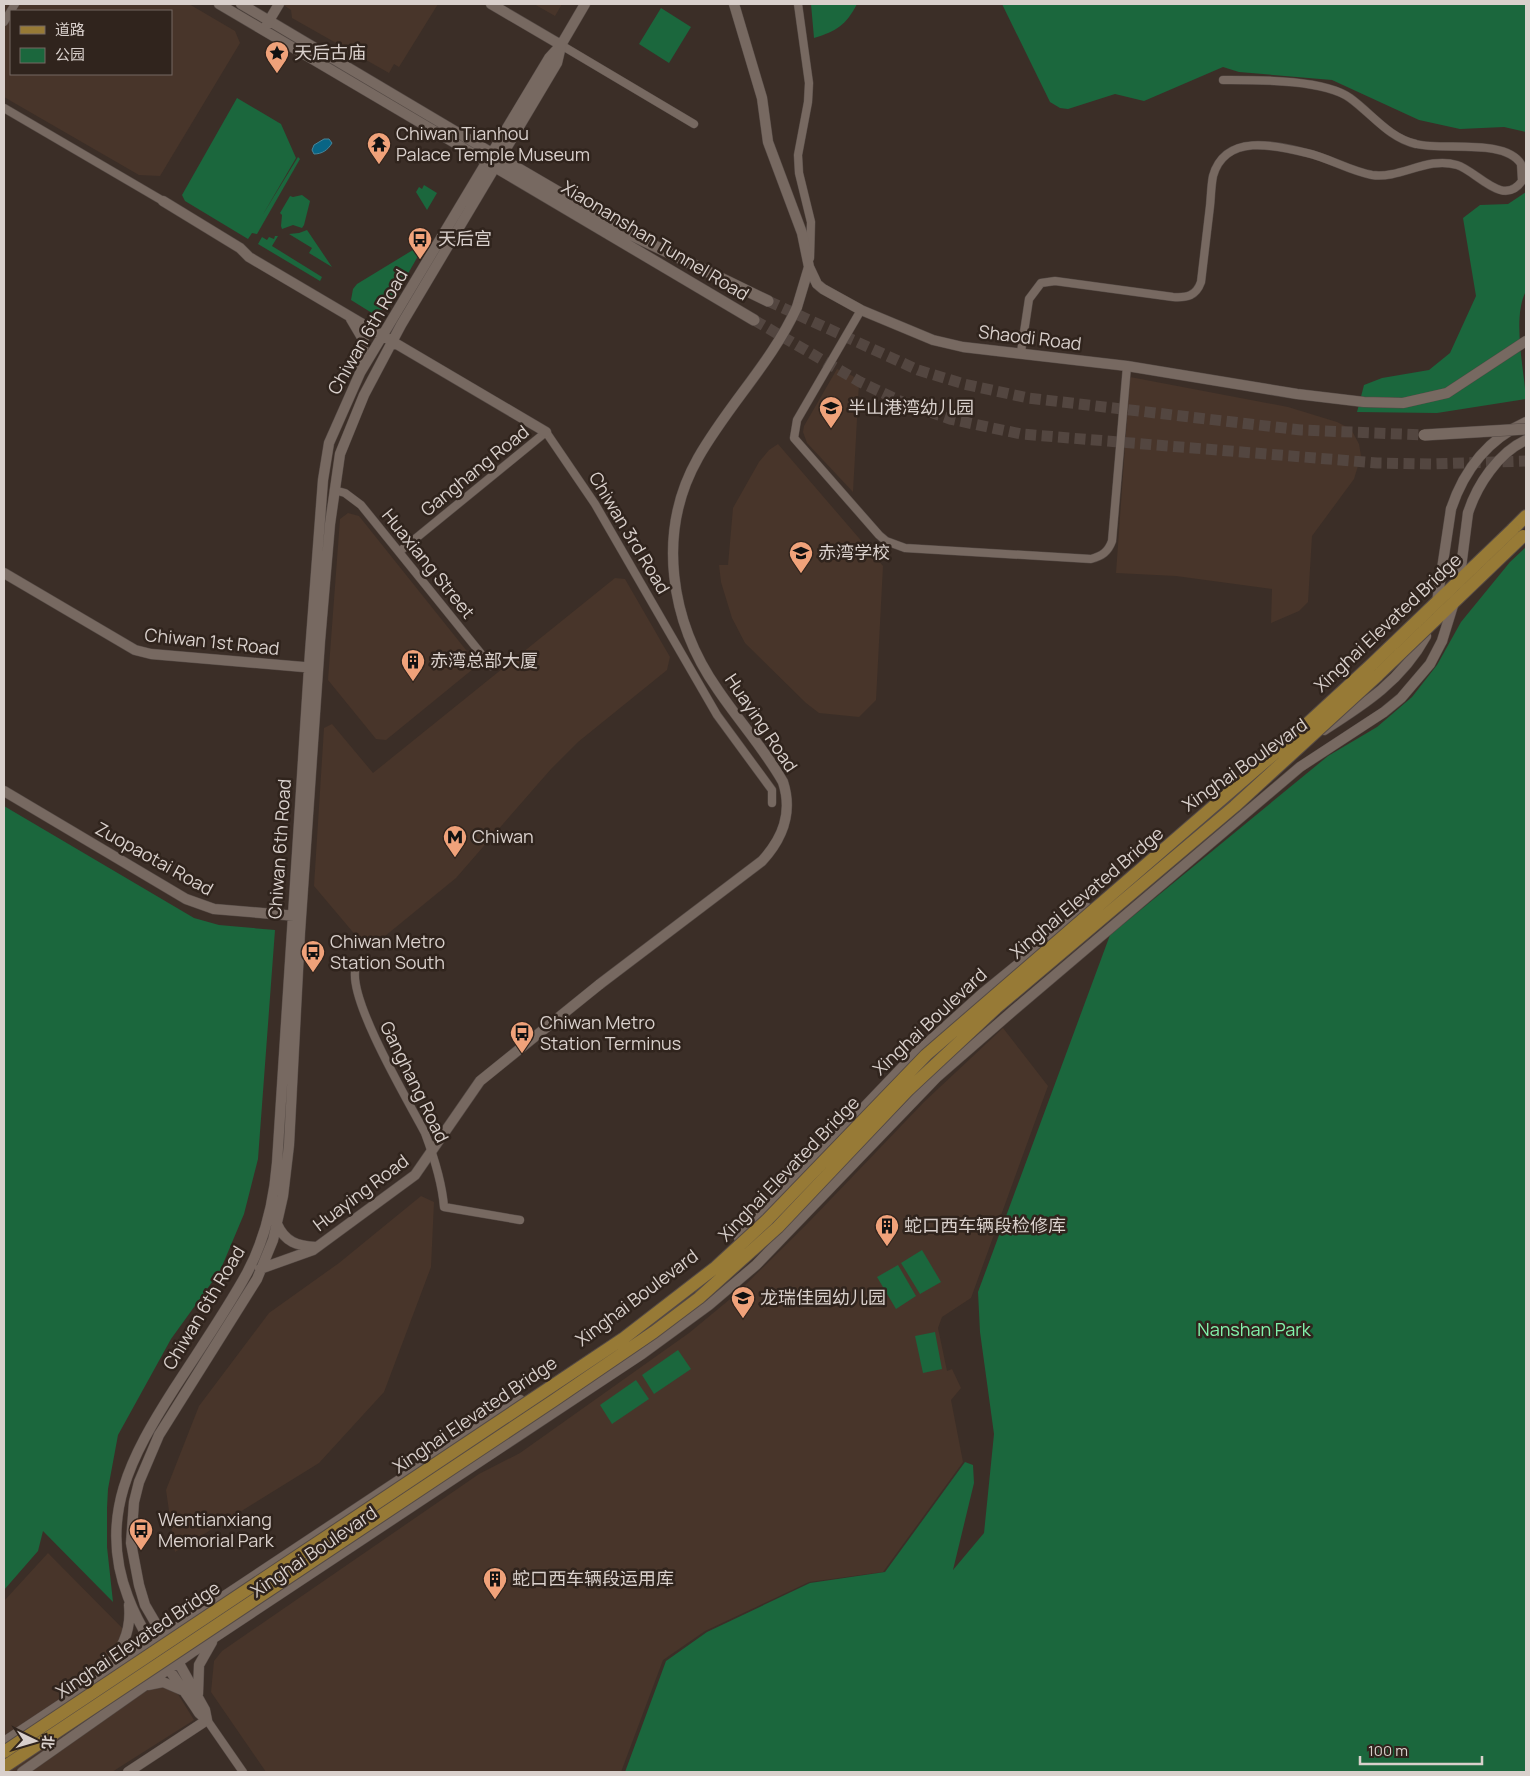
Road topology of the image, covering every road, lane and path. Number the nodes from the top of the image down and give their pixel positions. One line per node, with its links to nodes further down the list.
1 (220, 4): 9 (street)
2 (241, 4): 8 (street)
3 (279, 4): 8 (street)
4 (491, 4): 10 (street)
5 (585, 4): 10 (street, Chiwan 6th Road)
6 (734, 4): 17 (street, Shaodi Road)
7 (798, 4): 17 (street, Huaying Road)
8 (269, 20): 9 (street); 14 (street)
9 (264, 30): 14 (street)
10 (561, 45): 13 (street); 14 (street, Chiwan 6th Road)
11 (1224, 80): 24 (street)
12 (4, 108): 15 (street)
13 (694, 124)
14 (494, 160): 18 (main road, Xiaonanshan Tunnel Road); 21 (main road, Xiaonanshan Tunnel Road); 22 (street, Chiwan 6th Road)
15 (163, 201): 16 (street, Chiwan 3rd Road)
16 (240, 248): 20 (street, Chiwan 3rd Road); 22 (street, Chiwan 3rd Road)
17 (809, 267): 19 (street, Shaodi Road); 43 (street, Huaying Road, bridge)
18 (768, 301)
19 (861, 310): 24 (street, Shaodi Road); 25 (street)
20 (345, 313): 22 (street, Chiwan 3rd Road); 26 (street)
21 (754, 320)
22 (388, 335): 26 (street, Chiwan 6th Road); 29 (street, Chiwan 3rd Road); 32 (street, Chiwan 6th Road)
23 (1526, 341): 25 (street, Shaodi Road)
24 (1021, 352): 25 (street, Shaodi Road)
25 (1127, 366)
26 (360, 372): 38 (street, Chiwan 6th Road)
27 (1526, 422): 50 (street, Xinghai Boulevard, bridge)
28 (1526, 429): 30 (main road, bridge)
29 (546, 432): 35 (street, Ganghang Road); 40 (street, Chiwan 3rd Road)
30 (1424, 435)
31 (1526, 440): 51 (street, Xinghai Boulevard, bridge)
32 (334, 490): 35 (street, Huaxiang Street); 38 (street, Chiwan 6th Road)
33 (1526, 516): 60 (main road, Xinghai Elevated Bridge, bridge)
34 (1526, 533): 61 (main road, Xinghai Elevated Bridge, bridge)
35 (399, 552): 37 (street, Huaxiang Street)
36 (4, 573): 38 (street, Chiwan 1st Road)
37 (491, 666)
38 (314, 668): 41 (street, Chiwan 6th Road)
39 (4, 791): 41 (street, Zuopaotai Road)
40 (772, 803)
41 (296, 916): 45 (street, Chiwan 6th Road); 48 (street, Chiwan 6th Road)
42 (355, 972): 43 (street, Ganghang Road)
43 (432, 1153): 44 (street, Ganghang Road); 46 (street, Huaying Road)
44 (520, 1220)
45 (277, 1224): 46 (street); 47 (street, Chiwan 6th Road)
46 (317, 1247): 47 (street, Huaying Road)
47 (262, 1268): 48 (street, Huaying Road); 50 (street, Chiwan 6th Road)
48 (247, 1273): 49 (street, Chiwan 6th Road)
49 (128, 1597): 52 (street, Chiwan 6th Road); 54 (street)
50 (163, 1636): 52 (street, Xinghai Boulevard); 53 (street, Chiwan 6th Road)
51 (218, 1636): 53 (street, Xinghai Boulevard); 57 (street)
52 (152, 1644): 53 (street, Chiwan 6th Road); 54 (street, Xinghai Boulevard)
53 (174, 1665): 55 (street, Xinghai Boulevard); 56 (street); 57 (street)
54 (96, 1682): 59 (street, Xinghai Boulevard)
55 (144, 1685): 56 (street); 62 (street, Xinghai Boulevard)
56 (185, 1691): 58 (street)
57 (199, 1700): 58 (street)
58 (207, 1720): 63 (street); 64 (street)
59 (4, 1742)
60 (4, 1752)
61 (4, 1767)
62 (22, 1772)
63 (128, 1772)
64 (243, 1772)

